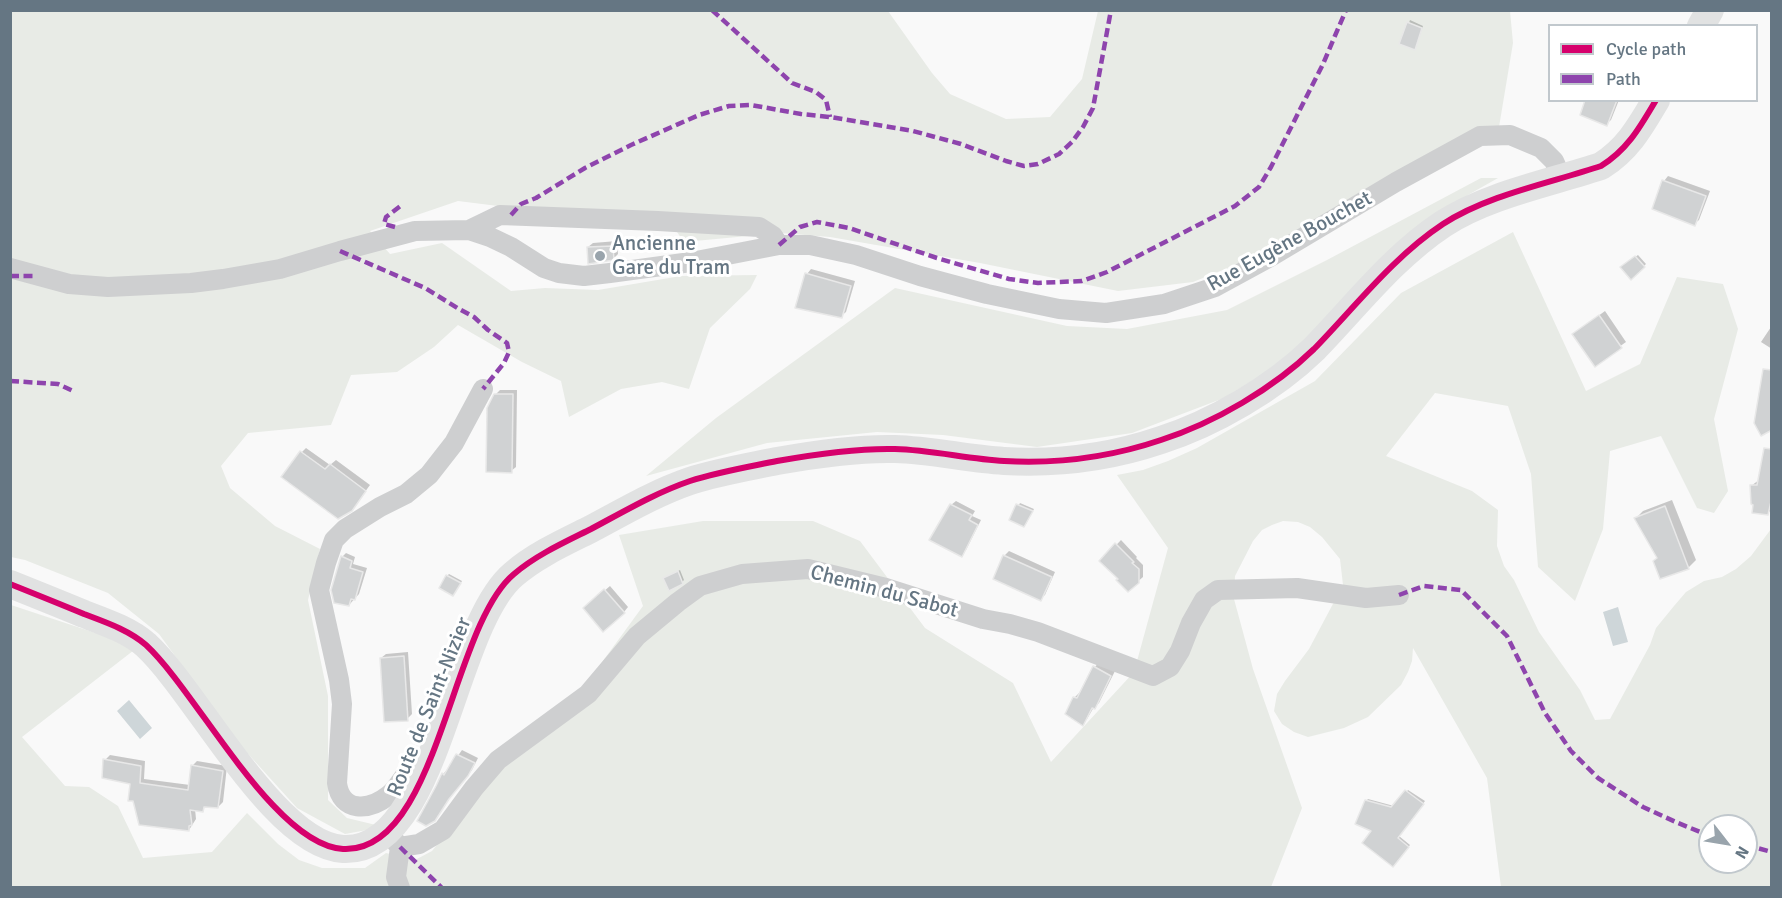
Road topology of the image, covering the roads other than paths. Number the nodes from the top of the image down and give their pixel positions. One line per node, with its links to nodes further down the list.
1 (1710, 10): 2 (main road)
2 (1702, 24)
3 (1655, 102): 4 (main road, Route de Saint-Nizier)
4 (1562, 179): 6 (street, Rue Eugène Bouchet); 11 (main road, Route de Saint-Nizier)
5 (469, 230): 6 (street); 6 (street, Rue Eugène Bouchet); 7 (street)
6 (779, 245)
7 (10, 268)
8 (483, 389): 11 (street)
9 (10, 584): 12 (main road, Route de Saint-Nizier)
10 (1399, 595): 12 (street, Chemin du Sabot)
11 (424, 774): 12 (main road, Route de Saint-Nizier)
12 (394, 839): 13 (street)
13 (400, 888)

